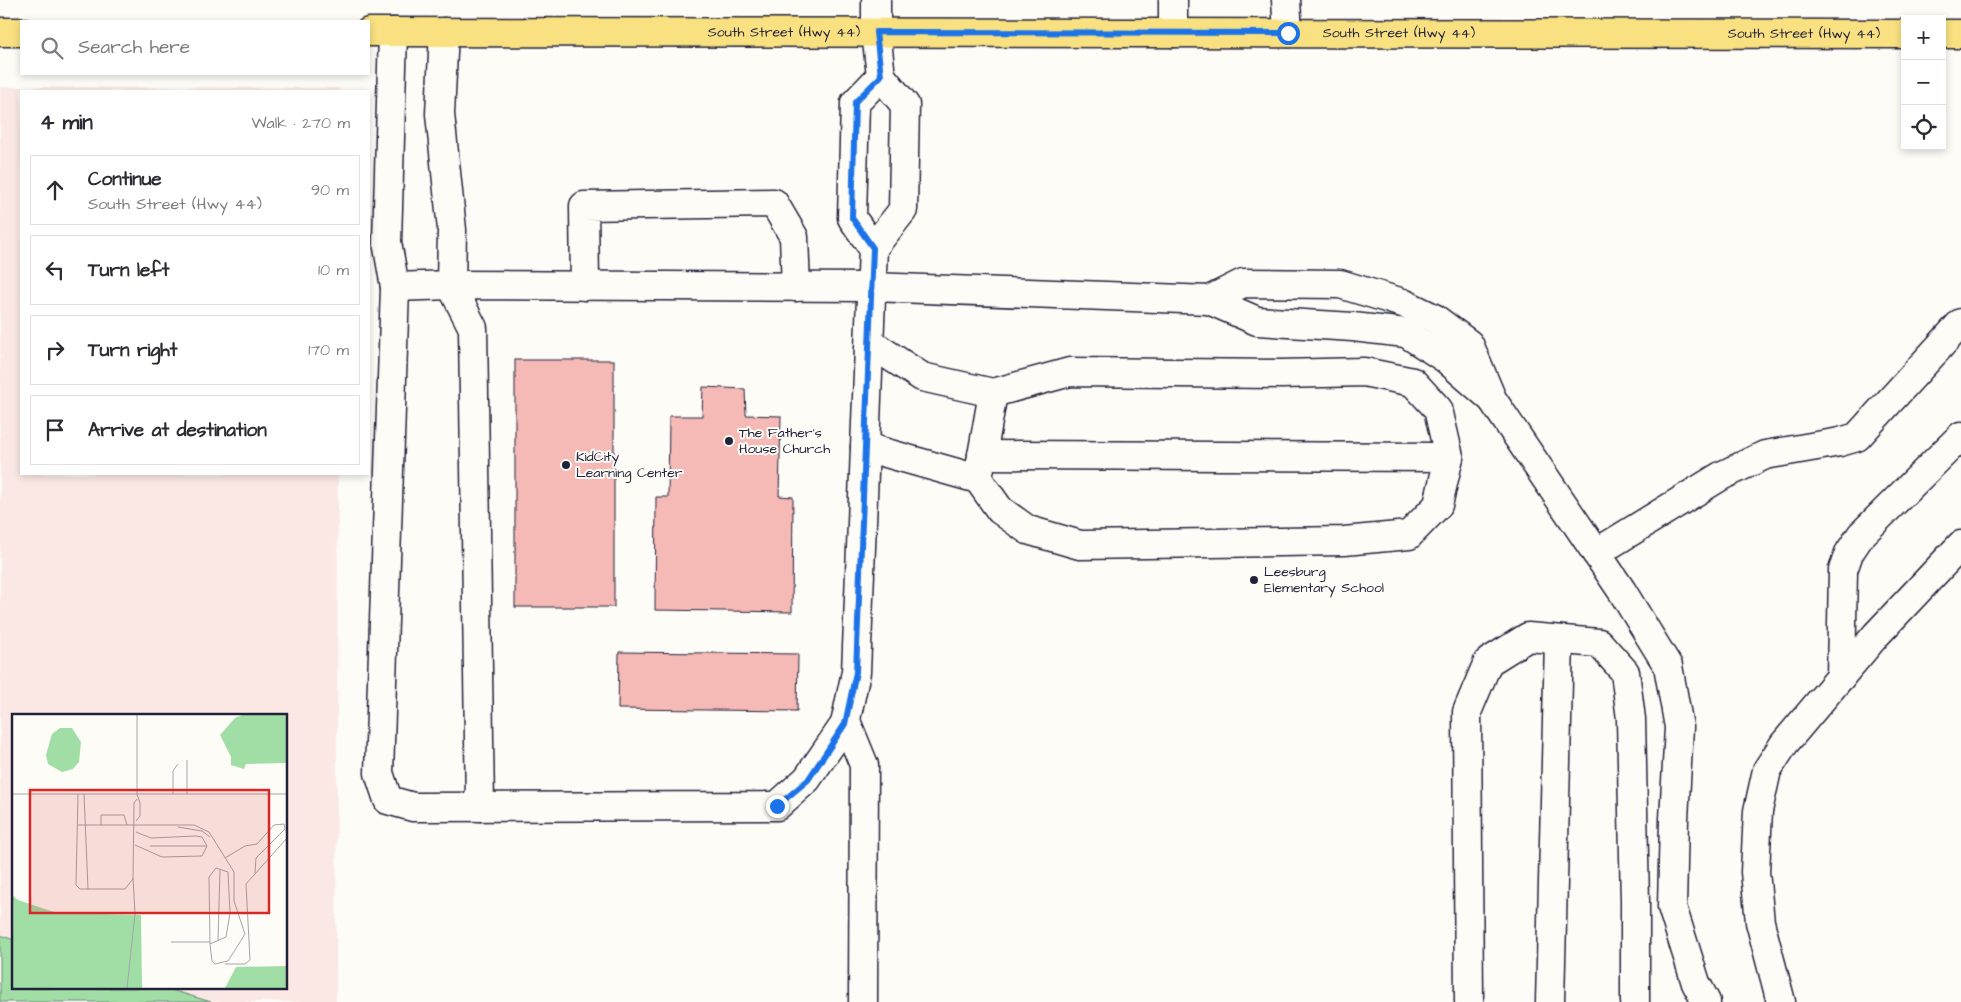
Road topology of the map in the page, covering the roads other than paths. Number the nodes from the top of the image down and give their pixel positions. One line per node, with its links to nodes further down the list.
1 (876, 0): 8 (street)
2 (1173, 0): 9 (street)
3 (1286, 0): 10 (street)
4 (0, 32): 5 (main road)
5 (20, 32)
6 (381, 32): 7 (main road, South Street (Hwy 44)); 18 (street)
7 (444, 32): 8 (main road, South Street (Hwy 44)); 16 (street)
8 (876, 32): 9 (main road, South Street (Hwy 44)); 14 (street)
9 (1173, 33): 10 (main road, South Street (Hwy 44))
10 (1288, 33): 11 (main road, South Street (Hwy 44))
11 (1901, 34)
12 (1946, 34): 13 (main road)
13 (1961, 34)
14 (881, 76): 15 (street); 15 (street)
15 (873, 248): 20 (street)
16 (451, 285): 17 (street); 18 (street); 35 (street)
17 (585, 286): 19 (street); 19 (street)
18 (395, 287): 35 (street)
19 (796, 287): 20 (street)
20 (872, 287): 21 (street); 23 (street)
21 (1209, 300): 25 (street); 25 (street)
22 (1961, 323): 31 (street)
23 (870, 343): 24 (street); 27 (street)
24 (993, 393): 28 (street); 29 (street)
25 (1492, 399): 31 (street)
26 (1961, 436): 33 (street)
27 (865, 447): 29 (street); 34 (street)
28 (1449, 457): 29 (street); 29 (street)
29 (980, 467)
30 (1961, 544): 33 (street)
31 (1596, 553): 40 (street)
32 (1559, 640): 37 (street); 38 (street); 39 (street)
33 (1841, 677): 41 (street)
34 (846, 721): 35 (street); 36 (street)
35 (480, 807)
36 (863, 1002)
37 (1469, 1002)
38 (1550, 1002)
39 (1635, 1002)
40 (1706, 1002)
41 (1781, 1002)

